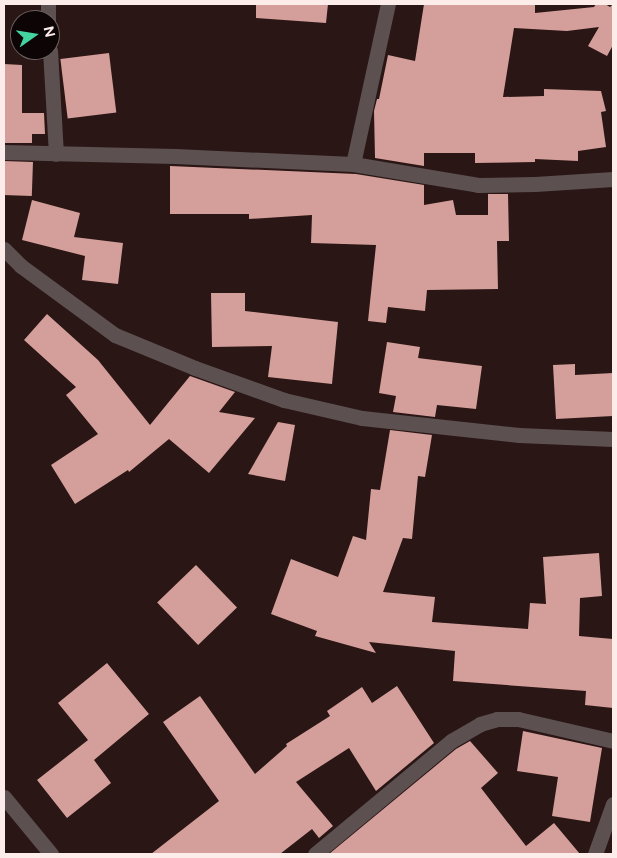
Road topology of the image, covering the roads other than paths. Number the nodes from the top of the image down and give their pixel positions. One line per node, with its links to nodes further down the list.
1 (388, 4): 5 (street)
2 (51, 60): 4 (street)
3 (4, 152): 4 (street)
4 (56, 154): 5 (street)
5 (353, 164): 6 (street)
6 (613, 179)
7 (4, 249): 8 (street)
8 (613, 439)
9 (613, 741): 13 (street)
10 (4, 797): 12 (street)
11 (613, 804): 14 (street)
12 (51, 854)
13 (315, 854)
14 (595, 854)

